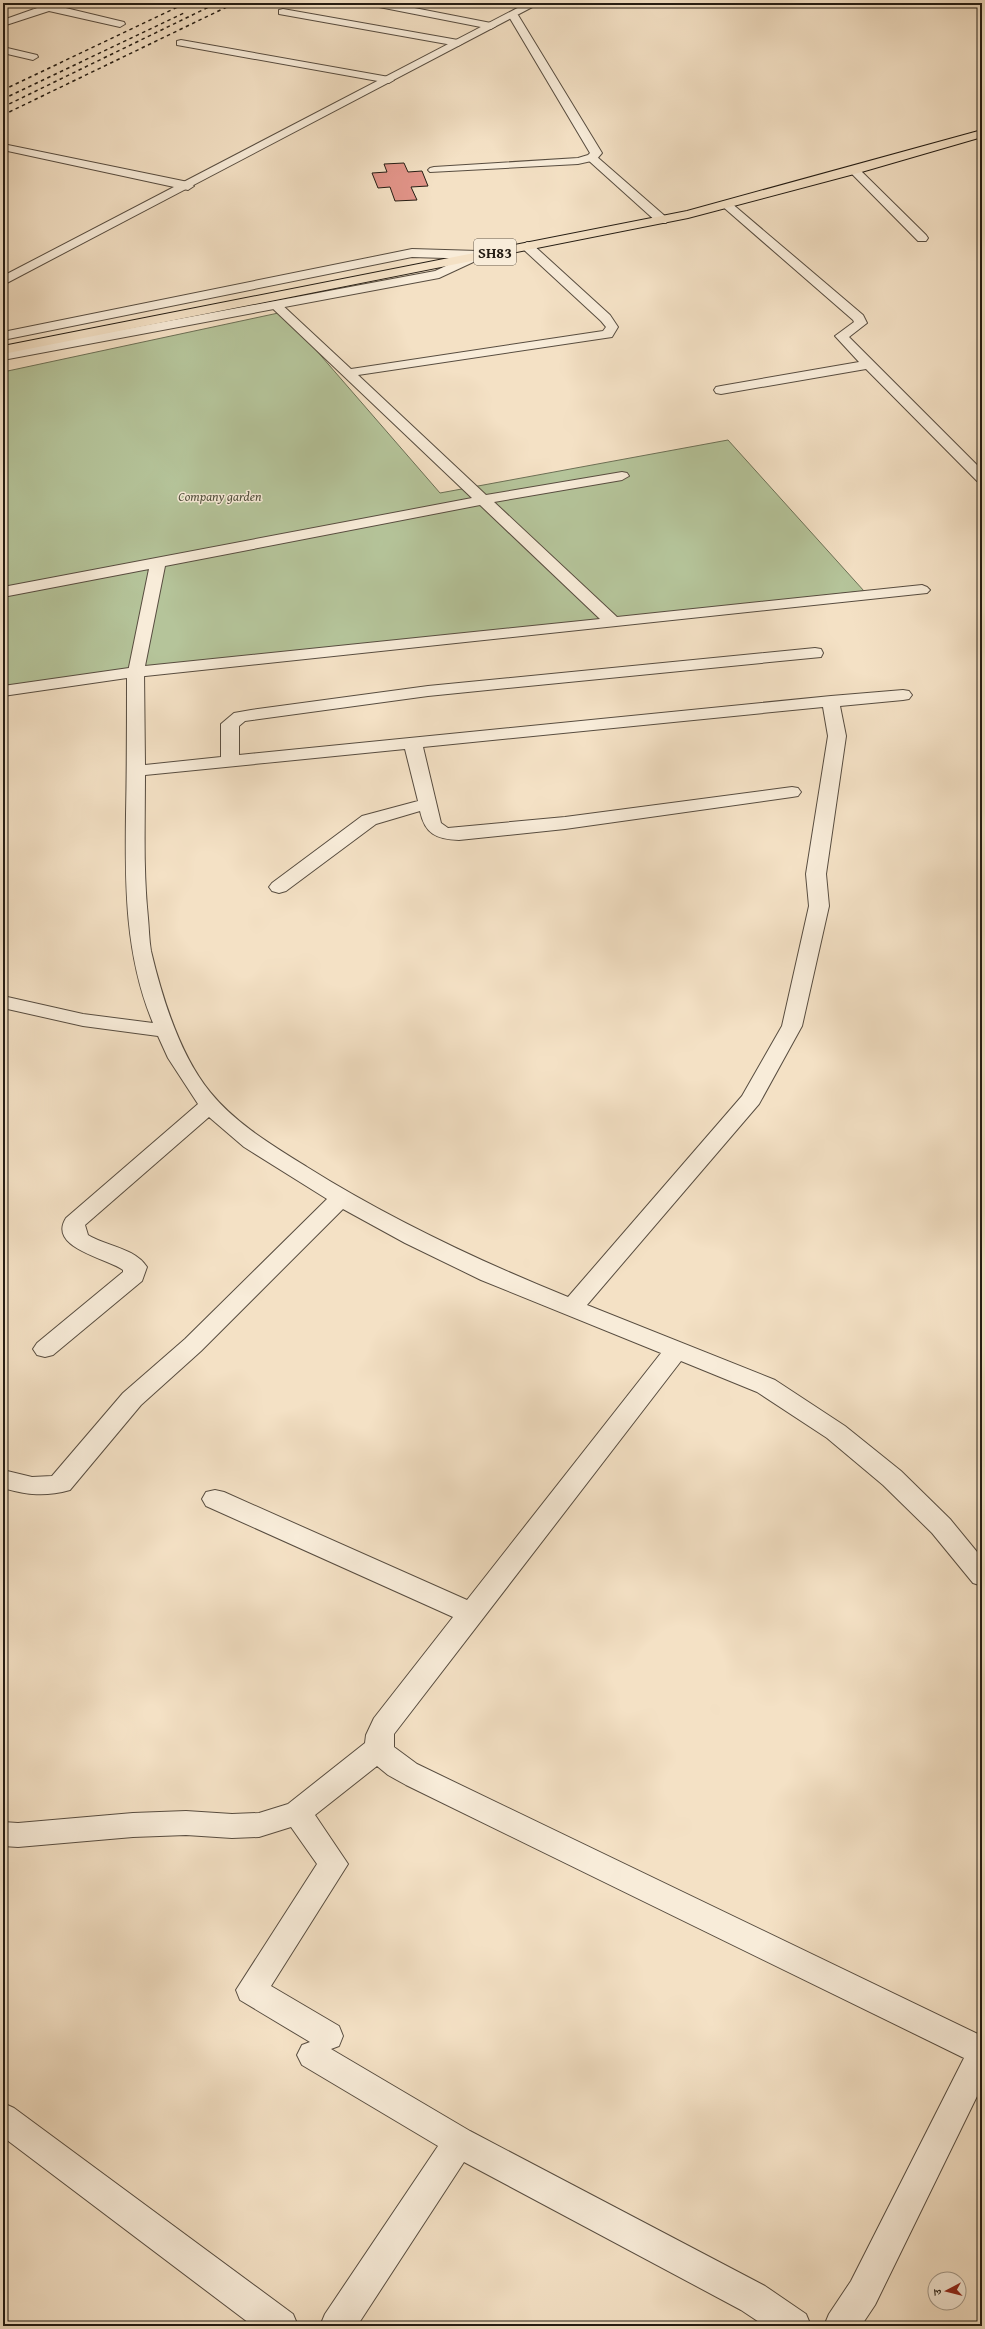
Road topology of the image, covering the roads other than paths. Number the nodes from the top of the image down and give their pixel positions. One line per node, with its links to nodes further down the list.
1 (27, 3): 4 (street)
2 (374, 3): 10 (street)
3 (535, 3): 6 (street)
4 (51, 5): 7 (street); 8 (street)
5 (283, 12): 13 (street)
6 (513, 15): 10 (street); 19 (lane)
7 (3, 23)
8 (120, 24)
9 (14, 25): 11 (street)
10 (491, 26): 13 (street)
11 (3, 29)
12 (181, 43): 16 (street)
13 (458, 43): 16 (street)
14 (3, 50): 15 (street)
15 (33, 58)
16 (389, 80): 22 (street)
17 (982, 133): 21 (main road, SH83)
18 (3, 147): 22 (street)
19 (592, 158): 20 (lane); 24 (street)
20 (434, 170)
21 (854, 170): 23 (main road, SH83); 25 (lane)
22 (188, 186): 28 (street)
23 (726, 204): 24 (main road, SH83); 33 (lane)
24 (662, 220): 26 (main road, SH83)
25 (922, 238)
26 (527, 246): 27 (main road, SH83); 34 (lane)
27 (478, 255): 29 (street); 30 (street); 31 (main road, SH83)
28 (3, 281)
29 (275, 305): 32 (street); 34 (lane)
30 (3, 336)
31 (3, 350)
32 (3, 356)
33 (868, 364): 35 (lane); 37 (lane)
34 (348, 373): 38 (lane)
35 (721, 390)
36 (622, 476): 38 (lane)
37 (982, 478)
38 (483, 500): 39 (lane); 42 (lane)
39 (158, 562): 41 (lane); 44 (lane)
40 (922, 590): 42 (lane)
41 (3, 592)
42 (614, 623): 44 (lane)
43 (815, 653): 49 (street)
44 (136, 672): 45 (street); 50 (street)
45 (3, 691)
46 (903, 695): 47 (street)
47 (831, 701): 48 (street); 58 (street)
48 (413, 744): 49 (street); 52 (street)
49 (230, 762): 50 (street)
50 (134, 771): 55 (street)
51 (792, 792): 52 (street)
52 (428, 804): 53 (street)
53 (279, 887)
54 (3, 1002): 55 (street)
55 (167, 1032): 56 (street)
56 (210, 1105): 57 (street); 59 (street)
57 (341, 1198): 58 (street); 61 (street)
58 (572, 1307): 60 (street)
59 (44, 1349)
60 (677, 1349): 63 (street); 64 (street)
61 (3, 1479)
62 (215, 1499): 64 (street)
63 (982, 1576)
64 (470, 1613): 65 (street)
65 (380, 1747): 66 (street); 68 (street)
66 (297, 1813): 67 (street); 71 (street)
67 (3, 1834)
68 (982, 2051)
69 (982, 2054): 75 (street)
70 (3, 2118): 72 (street)
71 (459, 2142): 73 (street); 74 (street)
72 (281, 2326)
73 (337, 2326)
74 (794, 2326)
75 (841, 2326)

